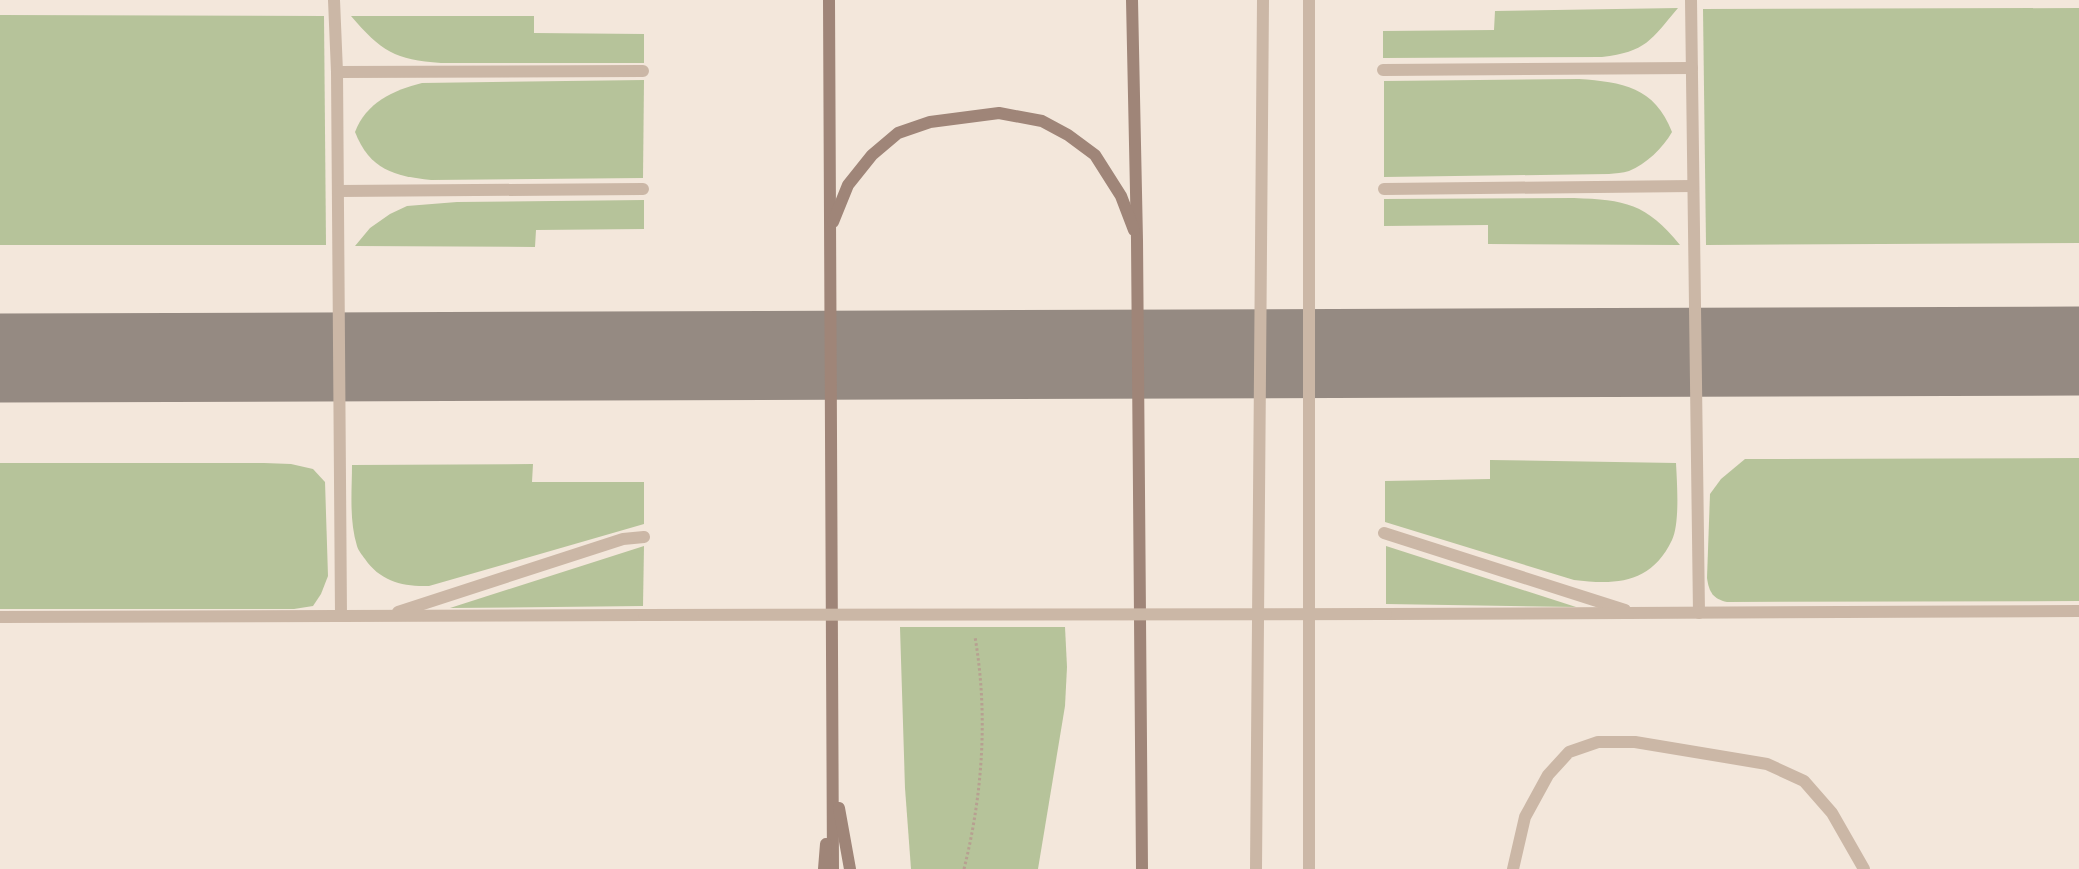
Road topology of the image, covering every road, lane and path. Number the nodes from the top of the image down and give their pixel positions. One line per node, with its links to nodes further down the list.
1 (334, 0): 10 (street)
2 (829, 0): 15 (main road)
3 (1132, 0): 16 (main road)
4 (1263, 0): 32 (street)
5 (1309, 0): 33 (street)
6 (1691, 0): 7 (street)
7 (1692, 68): 8 (street); 11 (street)
8 (1383, 70)
9 (644, 71): 10 (street)
10 (338, 72): 14 (street)
11 (1694, 186): 13 (street); 21 (street)
12 (643, 189): 14 (street)
13 (1384, 189)
14 (338, 190): 22 (street)
15 (831, 229): 16 (main road); 26 (main road)
16 (1138, 240): 31 (main road)
17 (1384, 533): 20 (street)
18 (644, 537): 23 (street)
19 (2079, 611): 21 (street)
20 (1636, 613): 21 (street); 23 (street, bridge)
21 (1699, 613)
22 (341, 616): 23 (street); 24 (street)
23 (386, 616)
24 (0, 617)
25 (973, 627): 30 (path)
26 (834, 776): 27 (main road); 28 (main road); 29 (main road)
27 (824, 869)
28 (833, 869)
29 (850, 869)
30 (964, 869)
31 (1142, 869)
32 (1256, 869)
33 (1309, 869)
34 (1513, 869): 35 (street)
35 (1864, 869)

